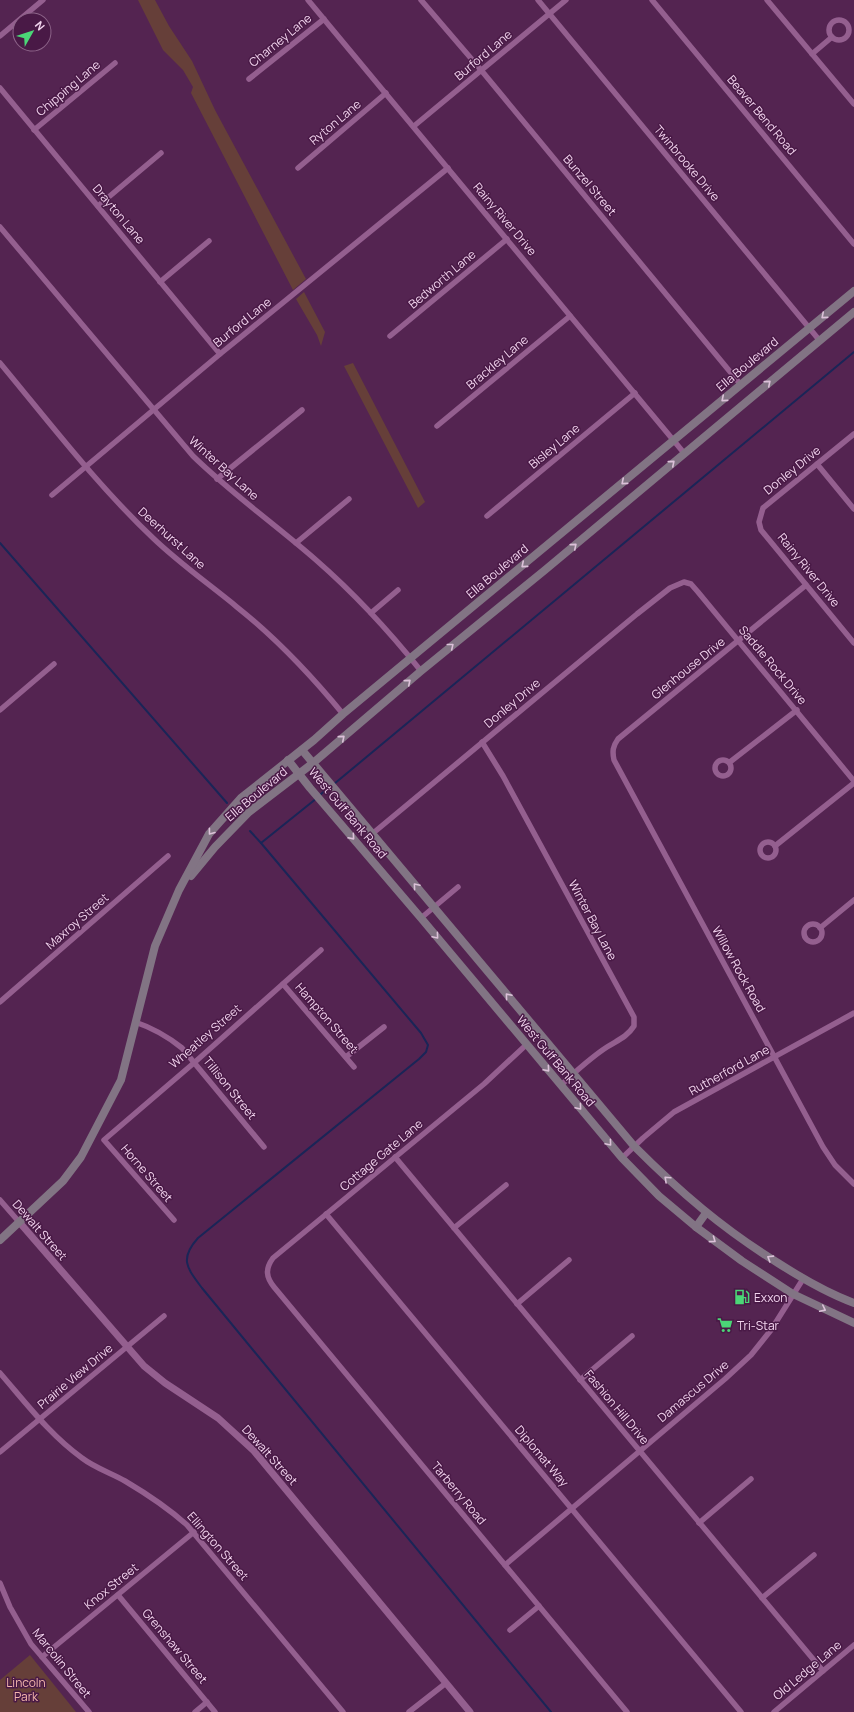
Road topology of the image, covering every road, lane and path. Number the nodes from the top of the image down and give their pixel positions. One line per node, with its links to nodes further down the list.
1 (42, 0): 10 (street)
2 (308, 0): 9 (street, Rainy River Drive)
3 (421, 0): 14 (street, Bunzel Street)
4 (538, 0): 8 (street, Twinbrooke Drive)
5 (566, 0): 8 (street, Burford Lane)
6 (652, 0): 28 (street, Beaver Bend Road)
7 (767, 0): 12 (street)
8 (549, 14): 14 (street, Burford Lane); 33 (street, Twinbrooke Drive)
9 (324, 19): 15 (street, Charney Lane); 17 (street, Rainy River Drive)
10 (0, 36)
11 (832, 37): 12 (street)
12 (812, 54): 18 (street)
13 (115, 64): 20 (street, Chipping Lane)
14 (481, 70): 19 (street, Burford Lane); 38 (street, Bunzel Street)
15 (250, 79)
16 (0, 88): 20 (street, Drayton Lane)
17 (386, 93): 19 (street, Rainy River Drive); 22 (street, Ryton Lane)
18 (854, 104)
19 (414, 126): 23 (street, Rainy River Drive)
20 (34, 130): 24 (street, Drayton Lane)
21 (161, 153): 24 (street)
22 (298, 168)
23 (448, 168): 26 (street, Rainy River Drive); 36 (street, Burford Lane)
24 (98, 206): 29 (street, Drayton Lane)
25 (0, 227): 41 (street, Winter Bay Lane)
26 (507, 239): 32 (street, Rainy River Drive); 34 (street, Bedworth Lane)
27 (209, 241): 29 (street)
28 (854, 244)
29 (160, 282): 36 (street, Drayton Lane)
30 (854, 291): 33 (main road, Ella Boulevard, one-way to 33)
31 (854, 312): 35 (main road, Ella Boulevard)
32 (570, 316): 39 (street, Rainy River Drive); 42 (street, Brackley Lane)
33 (810, 328): 35 (street, Twinbrooke Drive); 38 (main road, Ella Boulevard)
34 (390, 336)
35 (820, 341): 45 (main road, Ella Boulevard, one-way to 35)
36 (220, 354): 41 (street, Burford Lane)
37 (0, 363): 47 (street, Deerhurst Lane)
38 (741, 385): 44 (main road, Ella Boulevard, one-way to 44)
39 (635, 393): 44 (street, Rainy River Drive); 52 (street, Bisley Lane)
40 (302, 410): 48 (street)
41 (153, 411): 47 (street, Burford Lane); 48 (street, Winter Bay Lane)
42 (437, 426)
43 (854, 434): 46 (street, Donley Drive)
44 (674, 441): 45 (street, Rainy River Drive); 61 (main road, Ella Boulevard, one-way to 61)
45 (684, 453): 63 (main road, Ella Boulevard, one-way to 45)
46 (817, 464): 51 (street); 53 (street, Donley Drive)
47 (86, 466): 49 (street, Burford Lane); 66 (street, Deerhurst Lane)
48 (217, 479): 54 (street, Winter Bay Lane)
49 (52, 495)
50 (349, 499): 54 (street)
51 (854, 509)
52 (487, 516)
53 (762, 531): 55 (street, Rainy River Drive)
54 (296, 543): 58 (street, Winter Bay Lane)
55 (806, 585): 59 (street, Glenhouse Drive); 60 (street, Rainy River Drive)
56 (398, 590): 58 (street)
57 (667, 590): 59 (street, Saddle Rock Drive); 67 (street, Donley Drive)
58 (371, 613): 61 (street, Winter Bay Lane)
59 (739, 641): 65 (street, Saddle Rock Drive); 69 (street, Glenhouse Drive)
60 (854, 643)
61 (411, 658): 63 (street, Winter Bay Lane); 66 (main road, Ella Boulevard)
62 (54, 664): 64 (street)
63 (421, 671): 72 (main road, Ella Boulevard, one-way to 63)
64 (0, 710)
65 (797, 710): 71 (street); 74 (street, Saddle Rock Drive)
66 (343, 714): 68 (main road, Ella Boulevard)
67 (482, 742): 75 (street, Donley Drive); 95 (street, Winter Bay Lane)
68 (302, 750): 70 (main road, Ella Boulevard); 72 (main road, West Gulf Bank Road)
69 (614, 759): 92 (street, Willow Rock Road)
70 (288, 760): 73 (main road, West Gulf Bank Road); 79 (main road, Ella Boulevard, one-way to 79)
71 (730, 762)
72 (313, 763): 73 (main road, Ella Boulevard); 75 (main road, West Gulf Bank Road)
73 (299, 774): 79 (main road, Ella Boulevard); 82 (main road, West Gulf Bank Road, one-way to 82)
74 (854, 782): 76 (street)
75 (372, 834): 81 (main road, West Gulf Bank Road, one-way to 75)
76 (775, 846)
77 (168, 856): 86 (street, Maxroy Street)
78 (458, 887): 81 (street)
79 (179, 890): 88 (main road, Ella Boulevard)
80 (854, 900): 83 (street)
81 (434, 907): 82 (street); 95 (main road, West Gulf Bank Road, one-way to 81)
82 (421, 918): 90 (main road, West Gulf Bank Road, one-way to 90)
83 (820, 928)
84 (321, 950): 85 (street, Wheatley Street)
85 (283, 984): 91 (street, Hampton Street); 93 (street, Wheatley Street)
86 (0, 1002)
87 (853, 1016): 92 (street, Rutherford Lane)
88 (135, 1022): 93 (street, Tillison Street); 108 (main road, Ella Boulevard)
89 (384, 1026): 91 (street)
90 (526, 1046): 96 (main road, West Gulf Bank Road, one-way to 96); 100 (street, Cottage Gate Lane)
91 (346, 1057): 94 (street, Hampton Street)
92 (775, 1058): 98 (street, Rutherford Lane); 102 (street, Willow Rock Road)
93 (195, 1062): 97 (street, Wheatley Street); 99 (street, Tillison Street)
94 (354, 1067)
95 (573, 1073): 96 (street, Winter Bay Lane); 98 (main road, West Gulf Bank Road)
96 (561, 1085): 101 (main road, West Gulf Bank Road, one-way to 101)
97 (104, 1140): 107 (street, Horne Street)
98 (634, 1146): 101 (street, Rutherford Lane); 105 (main road, West Gulf Bank Road, one-way to 98)
99 (264, 1147)
100 (395, 1157): 106 (street, Cottage Gate Lane); 110 (street, Fashion Hill Drive)
101 (622, 1158): 109 (main road, West Gulf Bank Road)
102 (854, 1184)
103 (506, 1185): 110 (street)
104 (0, 1200): 108 (street, Dewalt Street)
105 (706, 1213): 109 (main road); 113 (main road, West Gulf Bank Road, one-way to 105)
106 (326, 1214): 114 (street, Cottage Gate Lane); 128 (street, Diplomat Way)
107 (174, 1220)
108 (20, 1223): 111 (main road); 121 (street, Dewalt Street)
109 (696, 1227): 115 (main road, West Gulf Bank Road, one-way to 115)
110 (454, 1228): 116 (street, Fashion Hill Drive)
111 (0, 1240)
112 (569, 1260): 116 (street)
113 (803, 1279): 115 (street, Damascus Drive); 117 (main road, West Gulf Bank Road)
114 (274, 1287): 132 (street, Tarberry Road)
115 (793, 1294): 119 (main road, West Gulf Bank Road, one-way to 119); 125 (street, Damascus Drive)
116 (517, 1304): 123 (street, Fashion Hill Drive)
117 (854, 1304)
118 (164, 1316): 121 (street, Prairie View Drive)
119 (854, 1323)
120 (632, 1336): 123 (street)
121 (127, 1347): 124 (street, Prairie View Drive); 141 (street, Dewalt Street)
122 (0, 1373): 124 (street, Ellington Street)
123 (580, 1380): 125 (street, Fashion Hill Drive)
124 (39, 1419): 126 (street, Prairie View Drive); 130 (street, Ellington Street)
125 (639, 1451): 128 (street, Damascus Drive); 129 (street, Fashion Hill Drive)
126 (0, 1452)
127 (751, 1479): 129 (street)
128 (572, 1509): 132 (street, Damascus Drive); 150 (street, Diplomat Way)
129 (699, 1523): 135 (street, Fashion Hill Drive)
130 (194, 1532): 134 (street, Knox Street); 146 (street, Ellington Street)
131 (814, 1555): 135 (street)
132 (505, 1565): 136 (street, Tarberry Road)
133 (0, 1583): 139 (street, Marcolin Street)
134 (118, 1595): 139 (street, Knox Street); 142 (street, Grenshaw Street)
135 (762, 1598): 140 (street, Fashion Hill Drive)
136 (539, 1606): 137 (street); 149 (street, Tarberry Road)
137 (510, 1630)
138 (854, 1645): 140 (street, Old Ledge Lane)
139 (42, 1657): 143 (street, Marcolin Street)
140 (823, 1671): 151 (street, Old Ledge Lane)
141 (446, 1683): 147 (street); 148 (street, Dewalt Street)
142 (207, 1702): 144 (street); 145 (street, Grenshaw Street)
143 (89, 1712)
144 (195, 1712)
145 (215, 1712)
146 (343, 1712)
147 (409, 1712)
148 (470, 1712)
149 (627, 1712)
150 (742, 1712)
151 (774, 1712)

